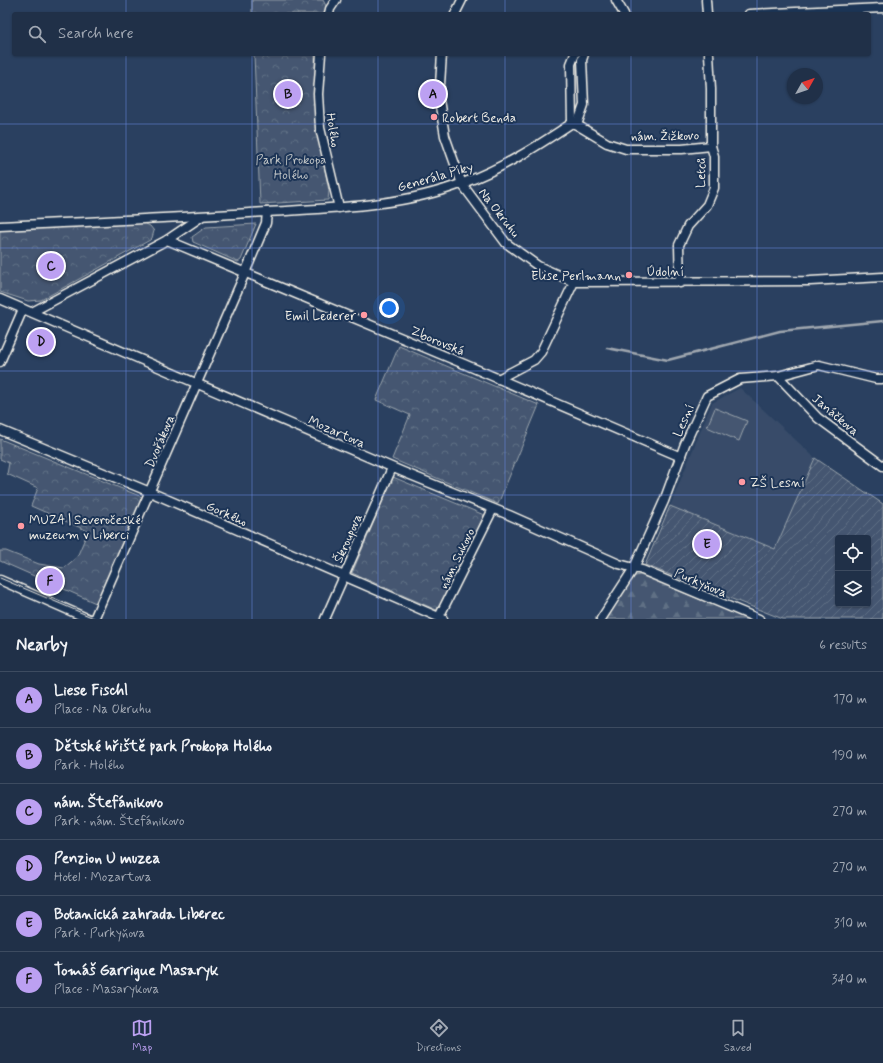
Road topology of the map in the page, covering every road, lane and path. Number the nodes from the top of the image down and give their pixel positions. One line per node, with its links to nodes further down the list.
1 (326, 0): 7 (street)
2 (336, 0): 7 (street)
3 (462, 0): 8 (street)
4 (616, 0): 9 (street)
5 (706, 0): 10 (street)
6 (883, 8): 11 (street)
7 (330, 11)
8 (456, 12)
9 (623, 12)
10 (707, 12)
11 (794, 12)
12 (321, 56): 20 (street, Holého)
13 (442, 56): 19 (street, Na Okruhu)
14 (572, 56): 17 (street)
15 (709, 56): 18 (street, Letců)
16 (583, 57): 17 (street)
17 (574, 124): 18 (street, nám. Žižkovo); 19 (street, Generála Píky)
18 (711, 146): 28 (street, Letců)
19 (462, 184): 20 (street, Generála Píky); 27 (street, Na Okruhu)
20 (339, 208): 21 (street, Generála Píky)
21 (267, 212): 22 (street, Generála Píky); 25 (street)
22 (201, 217): 23 (street, Generála Píky); 24 (street)
23 (0, 226)
24 (167, 240): 25 (street, Zborovská); 31 (street)
25 (245, 273): 34 (street, Zborovská); 36 (street, Dvořákova)
26 (883, 277): 28 (street, Údolní)
27 (574, 282): 28 (street, Údolní); 34 (street)
28 (680, 282)
29 (0, 299): 30 (street, Mozartova)
30 (22, 309): 31 (street, Mozartova); 32 (street)
31 (32, 312): 36 (street, Mozartova)
32 (0, 362)
33 (778, 376): 35 (street, Lesní); 38 (street, Lesní); 39 (street, Janáčkova)
34 (498, 379): 38 (street, Zborovská)
35 (883, 379)
36 (197, 383): 40 (street, Mozartova); 41 (street, Dvořákova)
37 (0, 430): 41 (street, Gorkého)
38 (681, 458): 43 (street, Lesní)
39 (883, 466)
40 (392, 468): 42 (street, Mozartova); 44 (street, Škroupova)
41 (150, 492): 44 (street, Gorkého); 48 (street, Dvořákova)
42 (493, 509): 43 (street, Mozartova); 46 (street, nám. Sukovo)
43 (634, 568): 50 (street, Lesní); 51 (street, Purkyňova)
44 (343, 577): 46 (street, Gorkého); 49 (street, Škroupova)
45 (0, 580): 47 (street)
46 (441, 618)
47 (88, 619)
48 (94, 619)
49 (325, 619)
50 (601, 619)
51 (759, 619)

